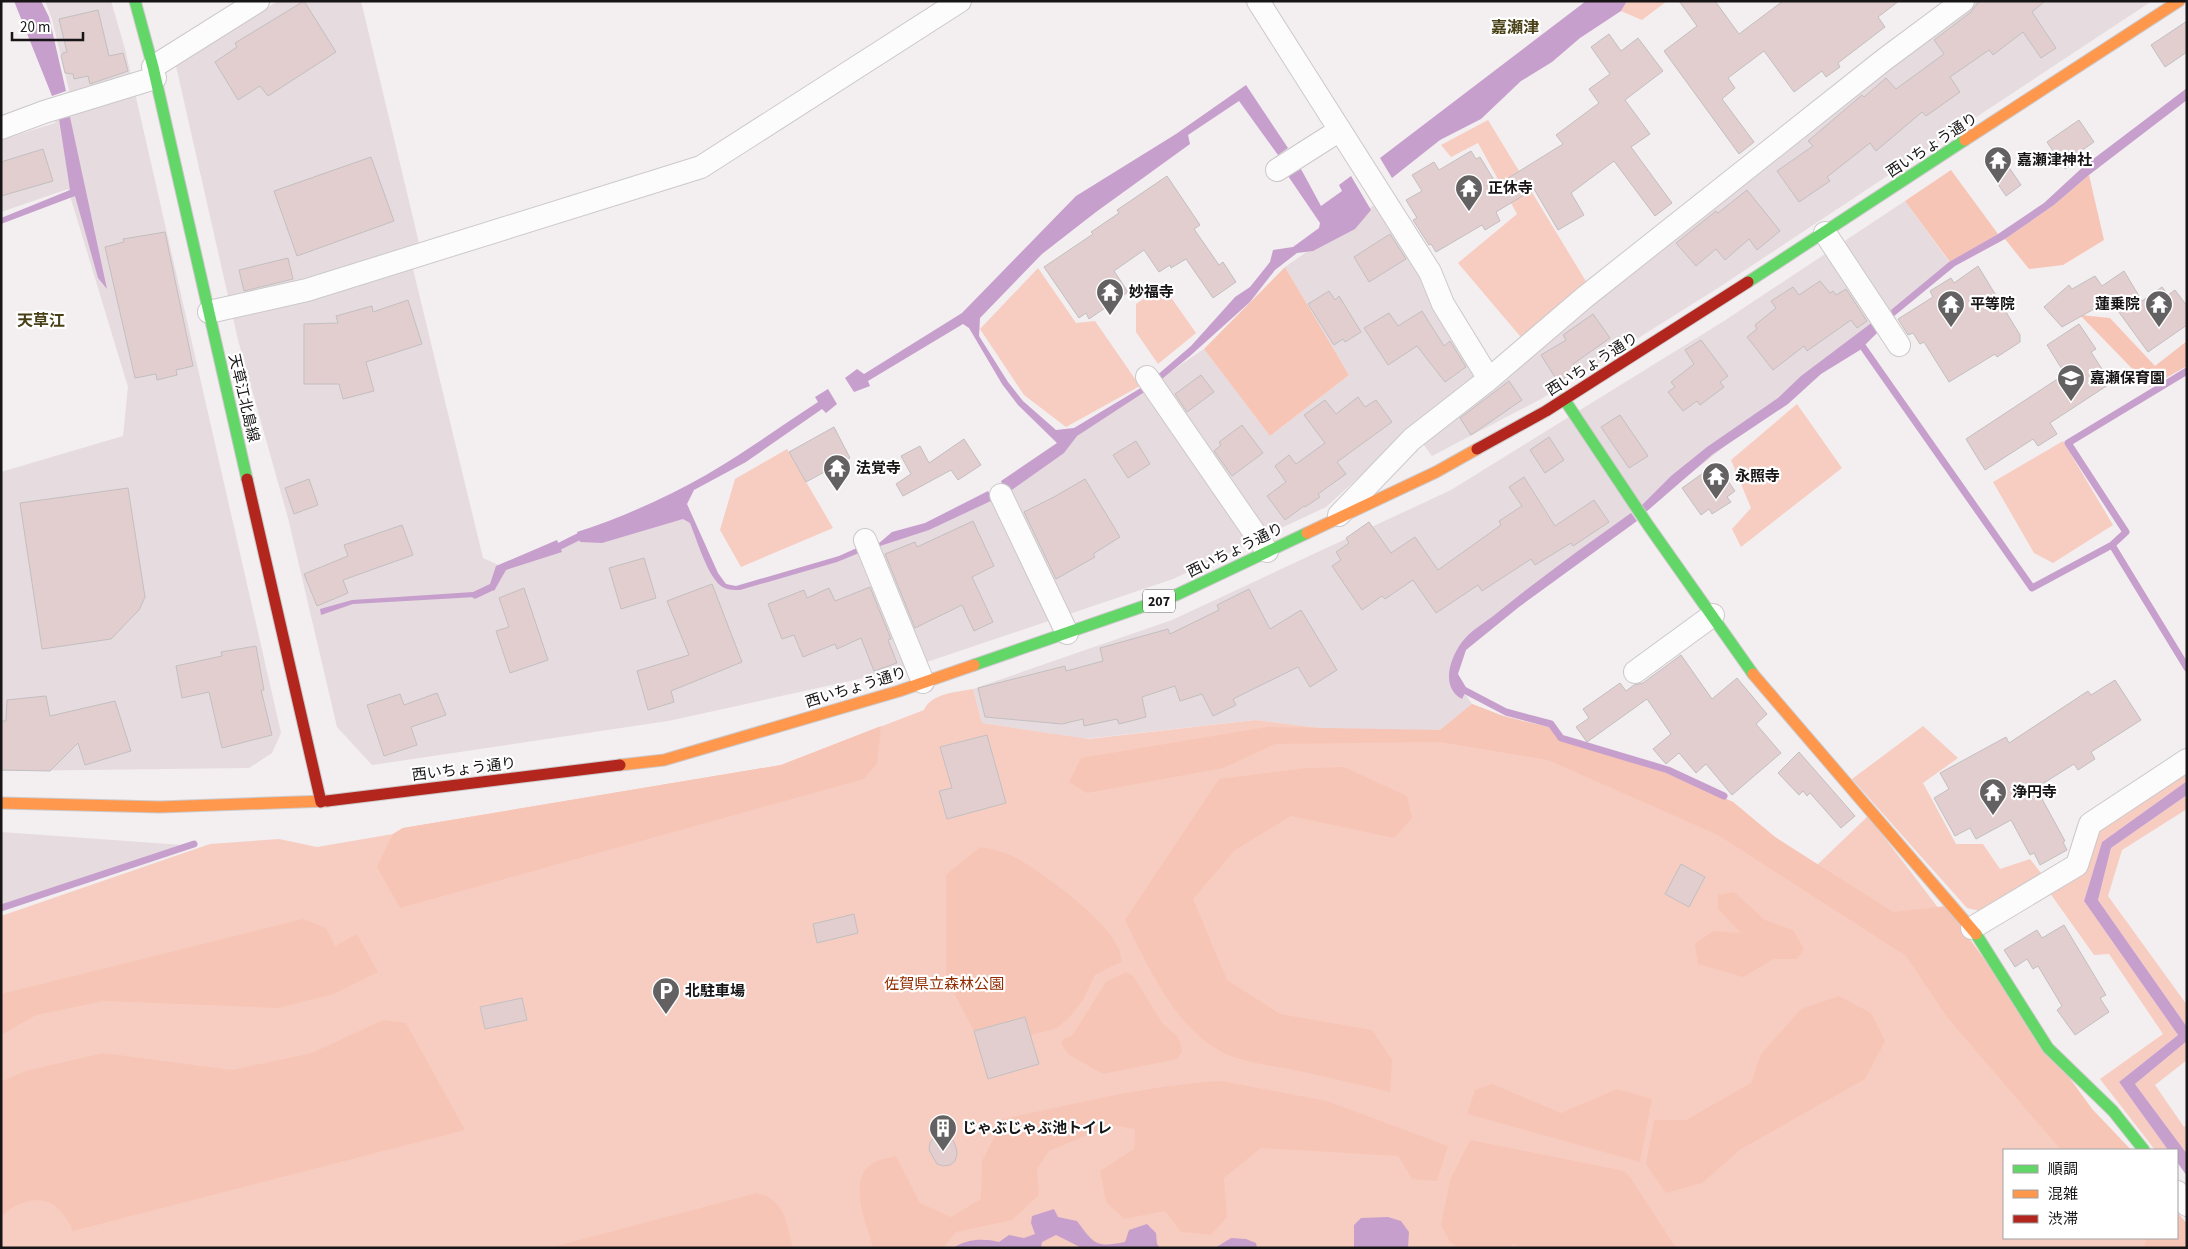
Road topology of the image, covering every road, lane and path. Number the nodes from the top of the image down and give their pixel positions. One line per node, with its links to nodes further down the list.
1 (135, 1): 7 (main road, 天草江北島線)
2 (258, 1): 7 (street)
3 (960, 1): 12 (street)
4 (1258, 1): 9 (street)
5 (1963, 1): 14 (street)
6 (2179, 1): 11 (main road, 西いちょう通り / 207)
7 (154, 73): 8 (street); 12 (main road, 天草江北島線)
8 (1, 128)
9 (1340, 130): 10 (street); 14 (street)
10 (1277, 170)
11 (1824, 233): 13 (street); 16 (main road, 西いちょう通り / 207)
12 (209, 312): 26 (main road, 天草江北島線)
13 (1899, 345)
14 (1489, 379): 18 (street)
15 (1151, 383): 20 (street)
16 (1564, 399): 18 (main road, 西いちょう通り / 207); 21 (main road)
17 (1001, 495): 22 (street)
18 (1335, 520): 20 (main road, 西いちょう通り / 207)
19 (868, 546): 24 (street)
20 (1267, 551): 22 (main road, 西いちょう通り / 207)
21 (1712, 615): 23 (street); 28 (main road)
22 (1067, 633): 24 (main road, 西いちょう通り / 207)
23 (1635, 672)
24 (923, 682): 26 (main road, 西いちょう通り / 207)
25 (2187, 760): 28 (street)
26 (321, 802): 27 (main road, 西いちょう通り / 207)
27 (1, 803)
28 (1972, 928): 29 (main road)
29 (2143, 1149)
30 (2178, 1193): 31 (street)
31 (2187, 1205)

